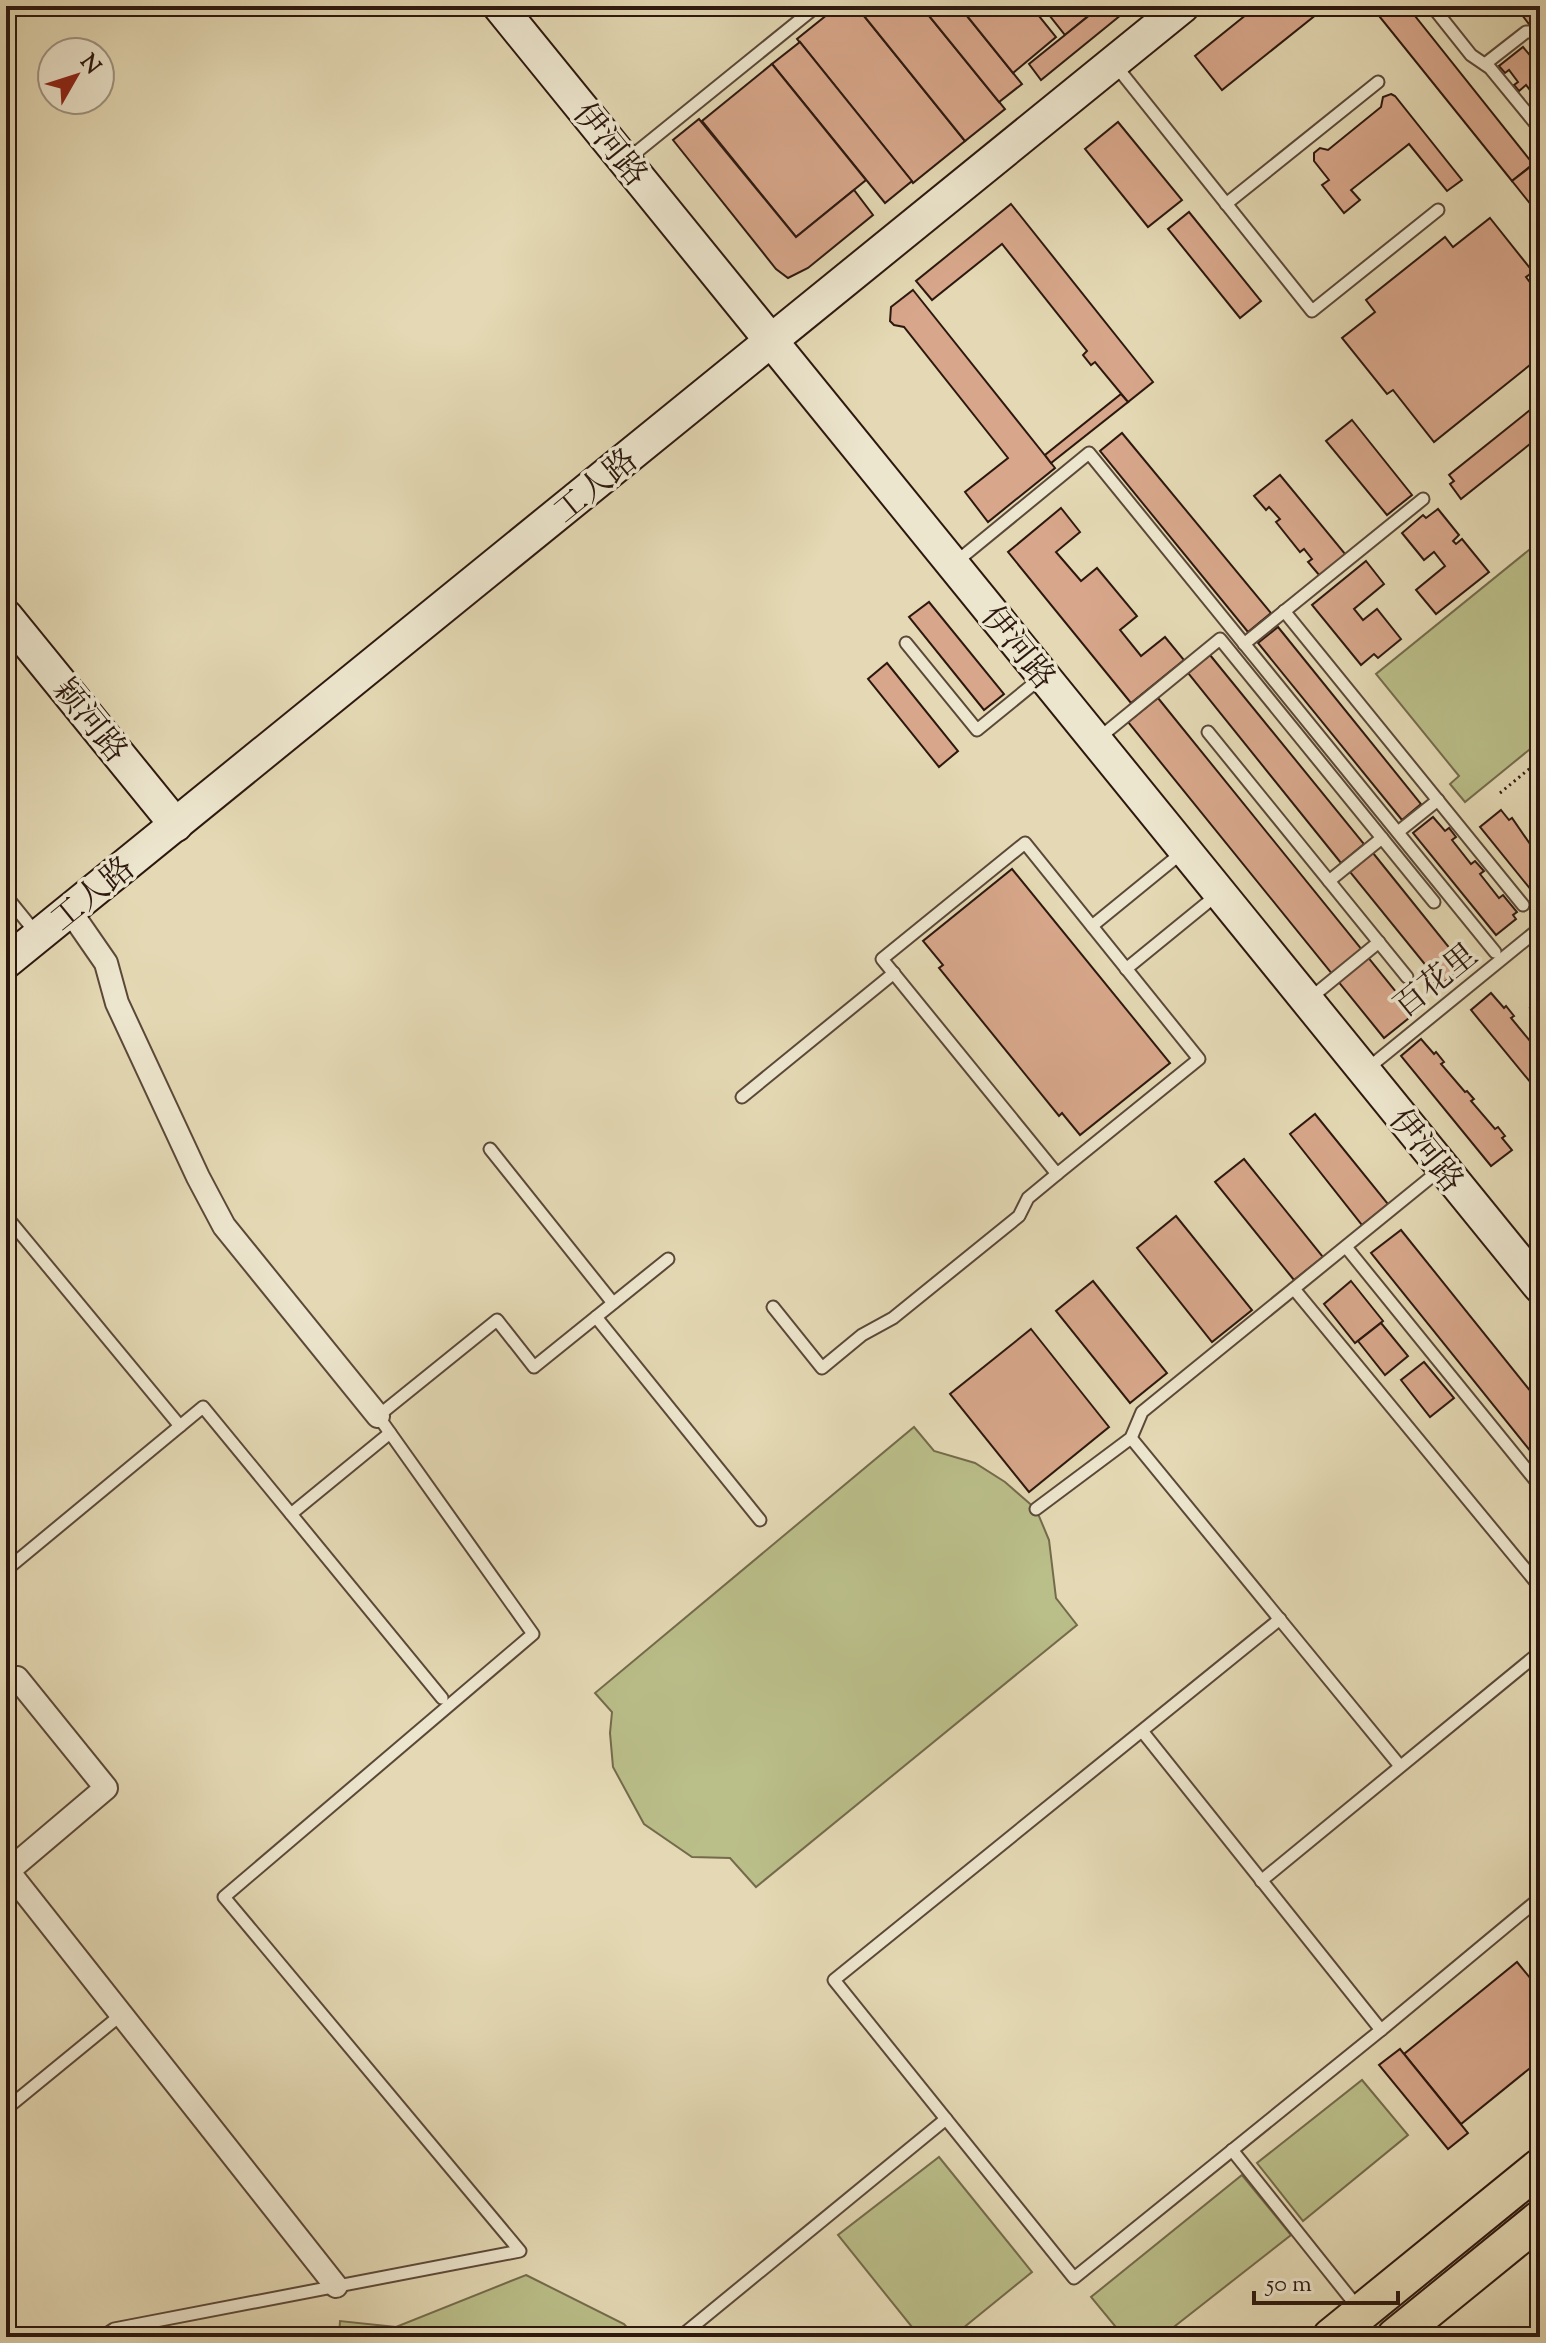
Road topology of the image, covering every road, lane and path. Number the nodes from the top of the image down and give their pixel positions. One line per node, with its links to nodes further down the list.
1 (499, 6): 10 (street, 伊河路)
2 (817, 6): 10 (lane)
3 (1183, 6): 6 (street, 工人路)
4 (1432, 6): 7 (lane)
5 (1540, 32): 7 (lane)
6 (1113, 63): 11 (lane); 13 (street, 工人路)
7 (1485, 64): 9 (lane)
8 (1378, 82): 11 (lane)
9 (1540, 129)
10 (625, 162): 13 (street, 伊河路)
11 (1226, 204): 12 (lane)
12 (1438, 210)
13 (771, 341): 15 (street, 伊河路); 26 (street, 工人路)
14 (1423, 499): 16 (lane)
15 (952, 565): 19 (lane); 20 (street, 伊河路)
16 (1284, 611): 19 (lane); 25 (lane)
17 (6, 616): 26 (street, 颖河路)
18 (906, 643): 20 (lane)
19 (1244, 644): 27 (lane)
20 (1043, 677): 22 (street, 伊河路)
21 (1208, 732): 30 (lane)
22 (1095, 741): 28 (lane); 29 (street, 伊河路)
23 (1540, 760): 24 (path)
24 (1500, 793)
25 (1438, 800): 27 (lane); 34 (lane)
26 (176, 825): 35 (street, 工人路)
27 (1398, 832): 40 (lane)
28 (1382, 838): 30 (lane); 33 (lane)
29 (1184, 851): 31 (street, 伊河路); 36 (lane)
30 (1329, 881): 39 (lane)
31 (1219, 894): 42 (lane); 45 (street, 伊河路)
32 (6, 896): 38 (lane)
33 (1434, 902)
34 (1523, 905)
35 (70, 911): 38 (street, 工人路); 59 (street)
36 (1092, 926): 42 (lane); 43 (lane)
37 (1540, 928): 46 (lane, 百花里)
38 (38, 936): 41 (street, 工人路)
39 (1379, 942): 44 (lane); 45 (lane)
40 (1495, 952)
41 (6, 962)
42 (1126, 969): 50 (lane)
43 (894, 973): 47 (lane); 50 (lane)
44 (1407, 977)
45 (1306, 1001): 46 (street, 伊河路)
46 (1363, 1072): 49 (street, 伊河路)
47 (742, 1097)
48 (490, 1149): 56 (lane)
49 (1441, 1169): 52 (lane); 54 (street, 伊河路)
50 (1057, 1174): 57 (lane)
51 (6, 1216): 60 (lane)
52 (1346, 1247): 55 (lane); 62 (lane)
53 (668, 1259): 56 (lane)
54 (1540, 1287)
55 (1294, 1289): 61 (lane); 67 (lane)
56 (613, 1303): 58 (lane)
57 (773, 1307)
58 (596, 1317): 59 (lane); 65 (lane)
59 (384, 1424): 64 (lane); 83 (lane)
60 (180, 1426): 64 (lane); 66 (lane)
61 (1131, 1438): 63 (lane); 68 (lane)
62 (1540, 1486)
63 (1036, 1509)
64 (291, 1514): 71 (lane)
65 (760, 1520)
66 (6, 1570)
67 (1540, 1587)
68 (1280, 1619): 72 (lane); 73 (lane)
69 (1540, 1652): 73 (lane)
70 (14, 1675): 76 (street)
71 (442, 1698)
72 (1142, 1731): 74 (lane); 79 (lane)
73 (1400, 1766): 74 (lane)
74 (1261, 1881): 77 (lane)
75 (1540, 1898): 77 (lane)
76 (122, 2014): 78 (lane); 83 (street)
77 (1381, 2030): 80 (lane)
78 (6, 2109)
79 (946, 2119): 80 (lane); 86 (lane)
80 (1232, 2150): 84 (lane)
81 (1540, 2167): 84 (main road)
82 (1540, 2219): 88 (main road)
83 (336, 2286): 85 (lane)
84 (1362, 2312): 87 (main road)
85 (102, 2337)
86 (680, 2337)
87 (1331, 2337)
88 (1395, 2337)

